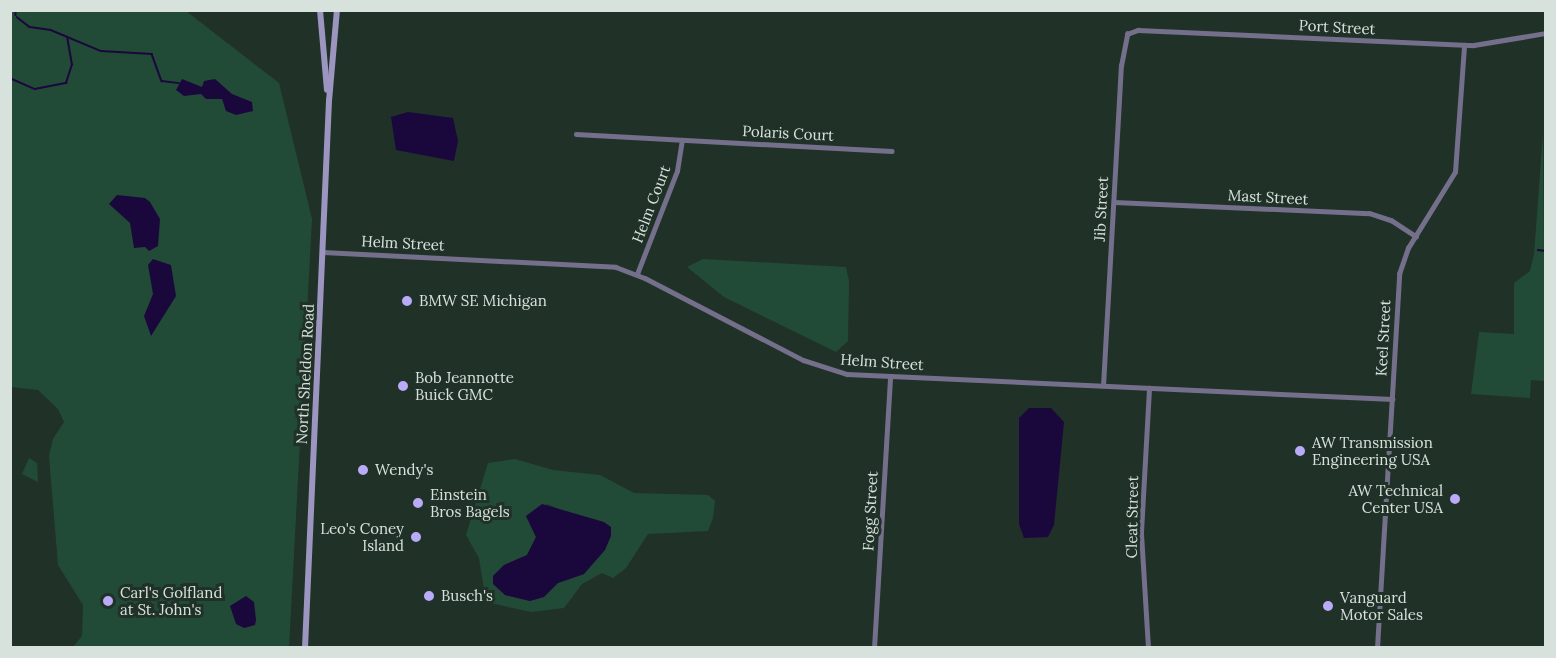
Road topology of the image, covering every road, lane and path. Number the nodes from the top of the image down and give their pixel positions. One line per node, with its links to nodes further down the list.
1 (320, 10): 6 (main road, North Sheldon Road)
2 (337, 10): 6 (main road, North Sheldon Road)
3 (1545, 33): 5 (street, Port Street)
4 (1127, 34): 5 (street, Port Street); 10 (street, Jib Street)
5 (1464, 45): 11 (street, Keel Street)
6 (329, 101): 12 (main road, North Sheldon Road)
7 (576, 134): 8 (street)
8 (682, 140): 9 (street, Polaris Court); 13 (street, Helm Court)
9 (892, 151)
10 (1114, 202): 11 (street, Mast Street); 15 (street, Jib Street)
11 (1416, 236): 17 (street, Keel Street)
12 (323, 252): 13 (street, Helm Street); 18 (main road, North Sheldon Road)
13 (637, 274): 14 (street, Helm Street)
14 (890, 376): 15 (street, Helm Street); 19 (street, Fogg Street)
15 (1103, 386): 16 (street, Helm Street)
16 (1149, 388): 17 (street, Helm Street); 20 (street, Cleat Street)
17 (1392, 399): 21 (street, Keel Street)
18 (305, 648)
19 (874, 648)
20 (1148, 648)
21 (1377, 648)

